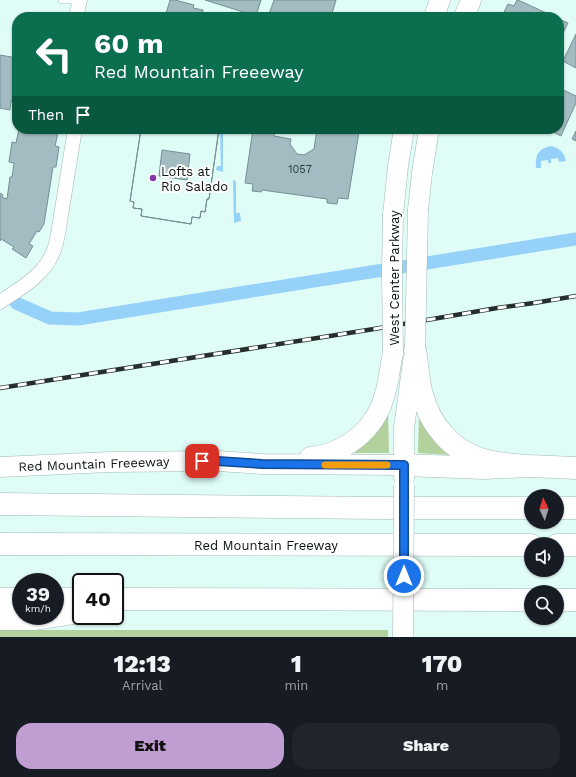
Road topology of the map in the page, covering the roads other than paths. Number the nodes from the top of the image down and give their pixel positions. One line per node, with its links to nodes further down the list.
1 (62, 0): 2 (lane)
2 (80, 0): 5 (street)
3 (440, 0): 6 (street)
4 (471, 0): 7 (street)
5 (77, 12)
6 (436, 12)
7 (466, 12)
8 (74, 134): 11 (street)
9 (403, 134): 13 (street, West Center Parkway, bridge)
10 (428, 134): 12 (street, West Center Parkway, bridge)
11 (0, 302)
12 (414, 349): 14 (street, West Center Parkway); 16 (highway)
13 (393, 352): 14 (street, West Center Parkway); 15 (street)
14 (404, 428): 19 (street, West Center Parkway)
15 (217, 461): 17 (street, Red Mountain Freeeway); 19 (street, Red Mountain Freeeway)
16 (529, 466): 18 (highway); 19 (highway)
17 (0, 467)
18 (576, 468)
19 (404, 475): 38 (street, West Center Parkway, bridge)
20 (0, 504): 21 (highway)
21 (524, 508)
22 (564, 508): 23 (highway)
23 (576, 508)
24 (0, 544): 25 (highway, Red Mountain Freeway)
25 (524, 545)
26 (564, 545): 27 (highway)
27 (576, 545)
28 (0, 599): 29 (highway)
29 (12, 599)
30 (124, 599): 31 (highway)
31 (167, 599): 32 (highway); 35 (highway)
32 (524, 600)
33 (564, 600): 34 (highway)
34 (576, 600)
35 (124, 606)
36 (72, 613): 37 (highway)
37 (0, 619)
38 (403, 637)

